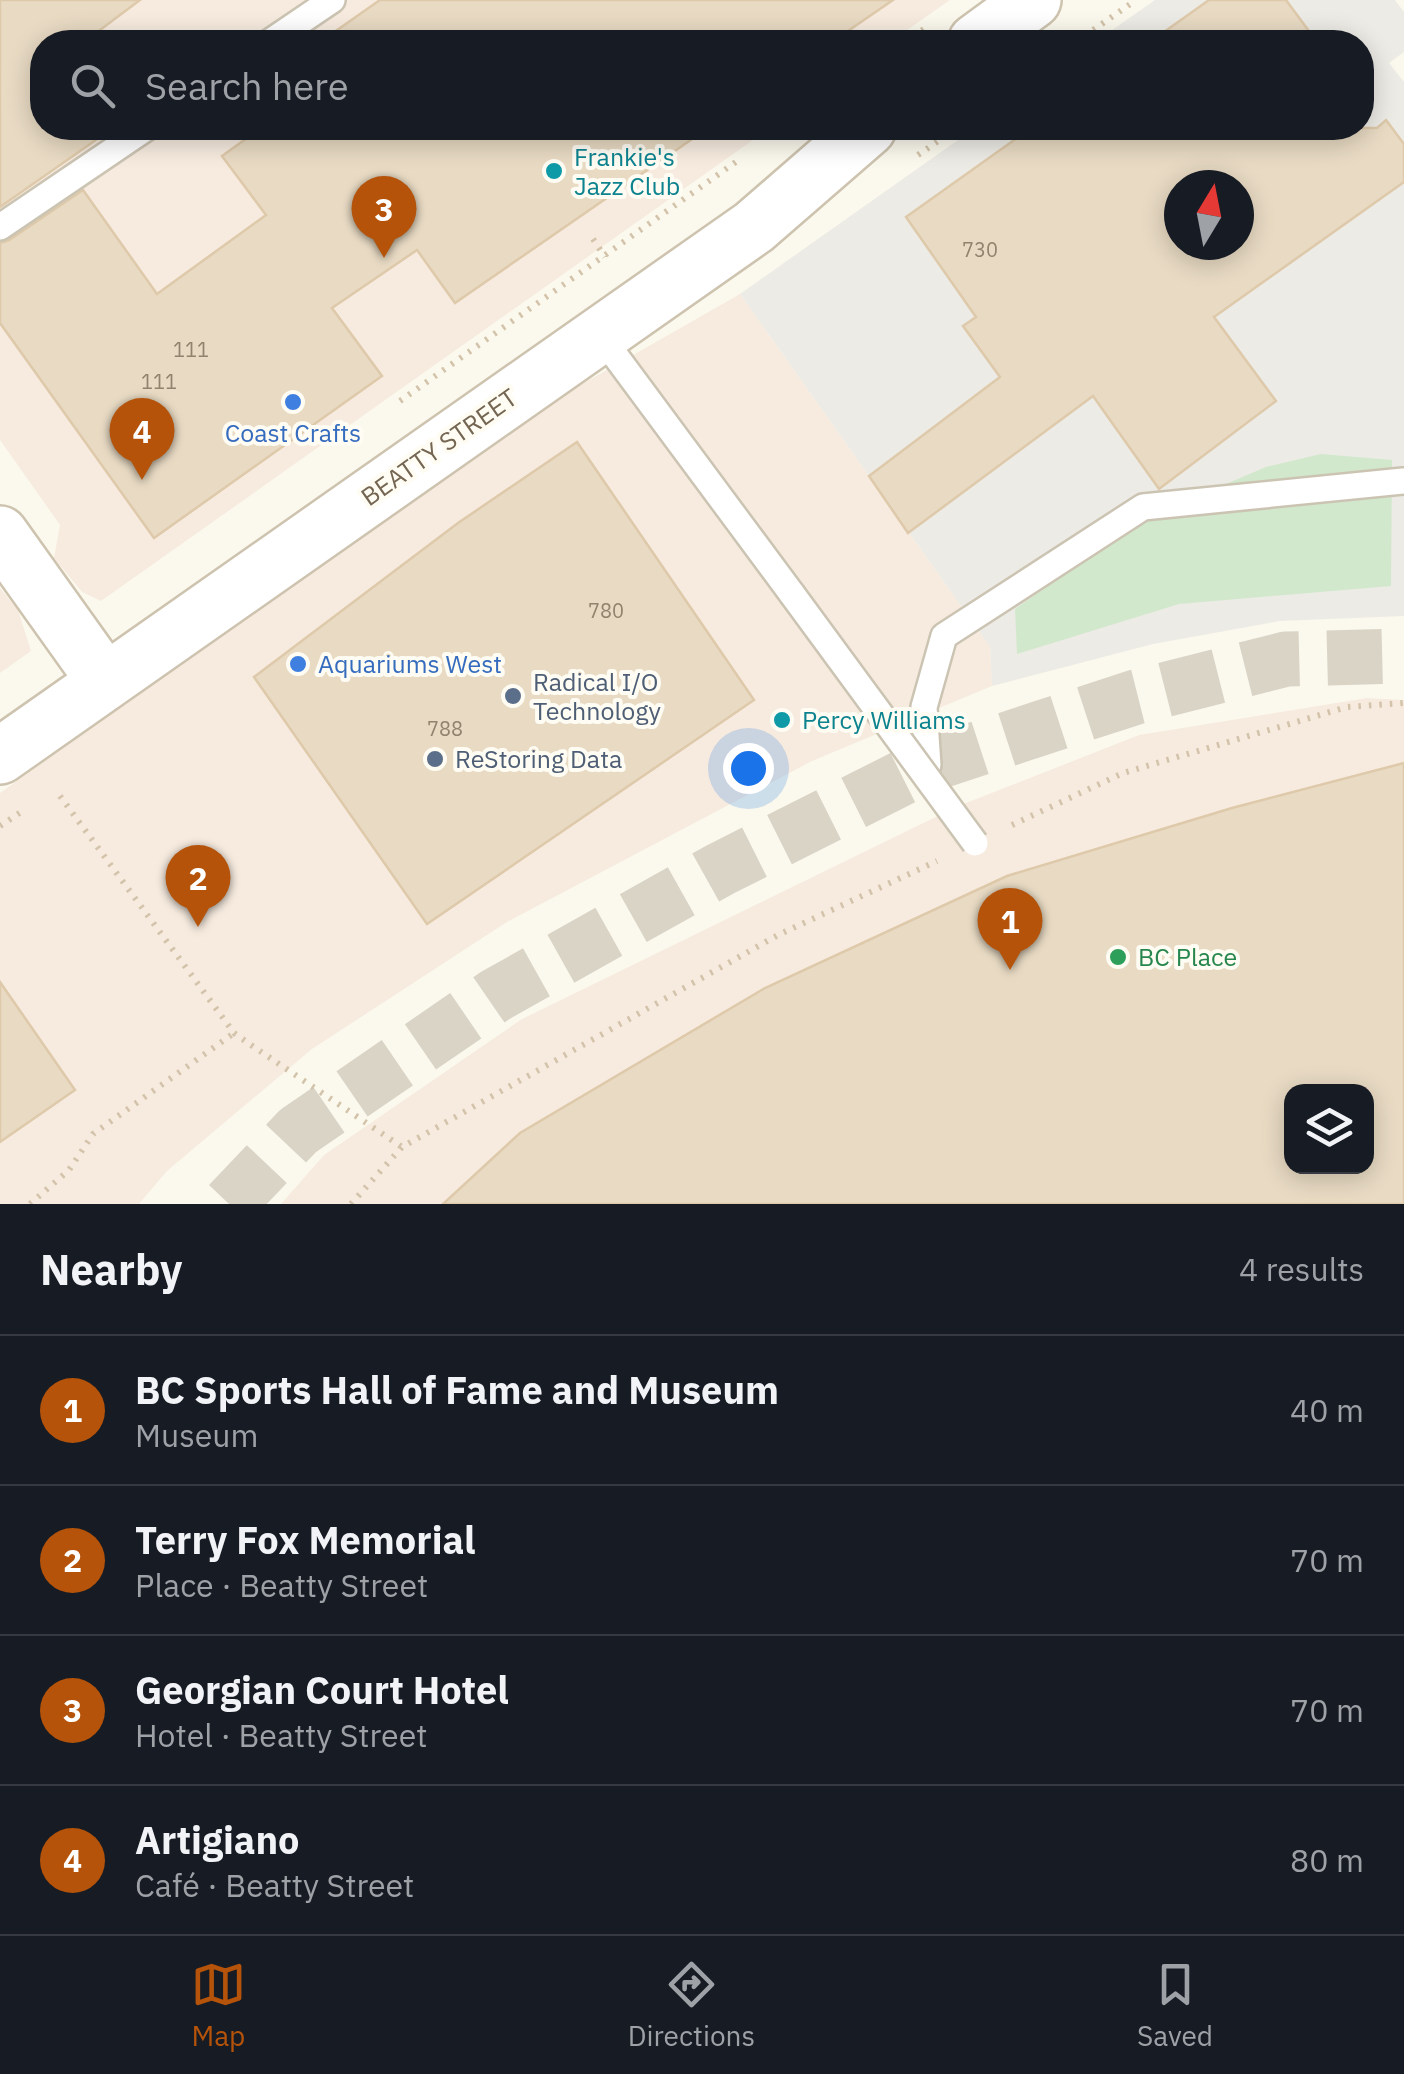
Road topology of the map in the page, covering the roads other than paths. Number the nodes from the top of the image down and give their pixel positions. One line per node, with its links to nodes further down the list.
1 (332, 0): 2 (lane)
2 (288, 30)
3 (128, 140): 5 (lane)
4 (854, 140): 6 (street, BEATTY STREET)
5 (0, 227)
6 (600, 335): 9 (street, BEATTY STREET); 12 (lane, bridge)
7 (1402, 481): 11 (lane)
8 (0, 534): 9 (street)
9 (105, 681): 10 (street, BEATTY STREET)
10 (0, 756)
11 (928, 765)
12 (975, 842)

